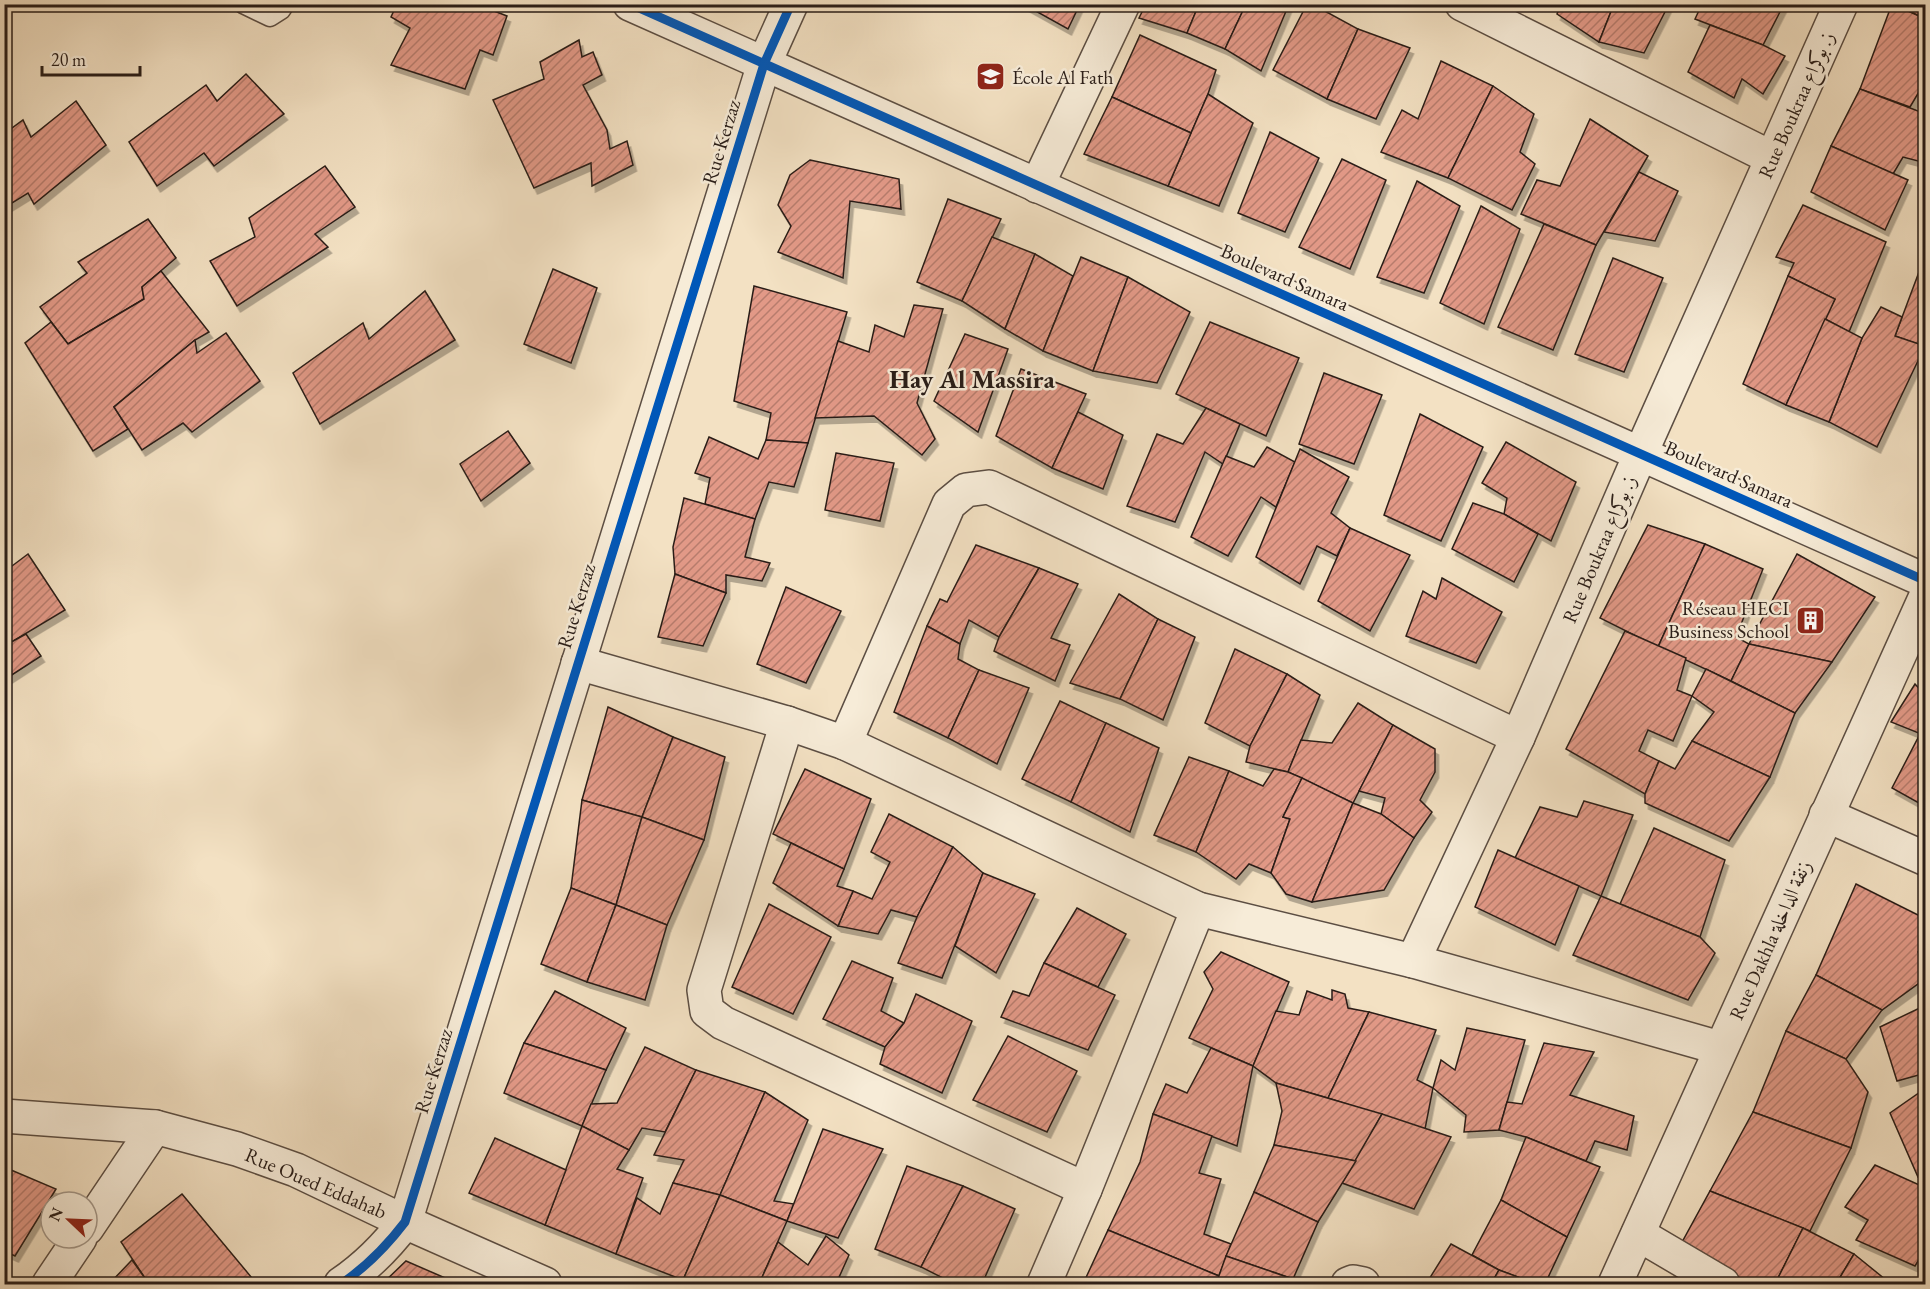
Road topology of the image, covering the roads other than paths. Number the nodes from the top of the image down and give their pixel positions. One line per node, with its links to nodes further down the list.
1 (243, 4): 2 (lane)
2 (285, 4)
3 (630, 4): 8 (street, Boulevard Samara)
4 (791, 4): 8 (street, Rue Kerzaz)
5 (1123, 4): 10 (street)
6 (1462, 4): 9 (street)
7 (1841, 4): 9 (street, Rue Boukraa ز. بوكراع)
8 (764, 64): 10 (street, Boulevard Samara); 14 (street, Rue Kerzaz)
9 (1772, 158): 11 (street, Rue Boukraa ز. بوكراع)
10 (1037, 186): 11 (street, Boulevard Samara)
11 (1640, 454): 12 (street, Boulevard Samara); 16 (street, Rue Boukraa ز. بوكراع)
12 (1926, 581)
13 (1926, 597): 18 (street, Rue Dakhla زنقة الداخلة)
14 (578, 663): 15 (street); 27 (street, Rue Kerzaz)
15 (787, 723): 17 (street); 25 (street)
16 (1518, 737): 17 (street); 21 (street, Rue Boukraa ز. بوكراع)
17 (845, 744): 20 (street)
18 (1826, 816): 19 (street); 22 (street, Rue Dakhla زنقة الداخلة)
19 (1926, 859)
20 (1198, 909): 21 (street); 25 (street)
21 (1413, 961): 22 (street)
22 (1720, 1048): 28 (street, Rue Dakhla زنقة الداخلة)
23 (4, 1116): 24 (street, Rue Oued Eddahab)
24 (155, 1127): 26 (street); 27 (street, Rue Oued Eddahab)
25 (1085, 1189): 33 (street)
26 (99, 1210)
27 (405, 1222): 31 (street, Rue Kerzaz); 32 (street, Rue Oued Eddahab)
28 (1638, 1234): 36 (street, Rue Dakhla زنقة الداخلة); 37 (street)
29 (72, 1250): 30 (street)
30 (49, 1284)
31 (341, 1284)
32 (545, 1284)
33 (1044, 1284)
34 (1348, 1284): 35 (street)
35 (1363, 1284)
36 (1615, 1284)
37 (1723, 1284)

